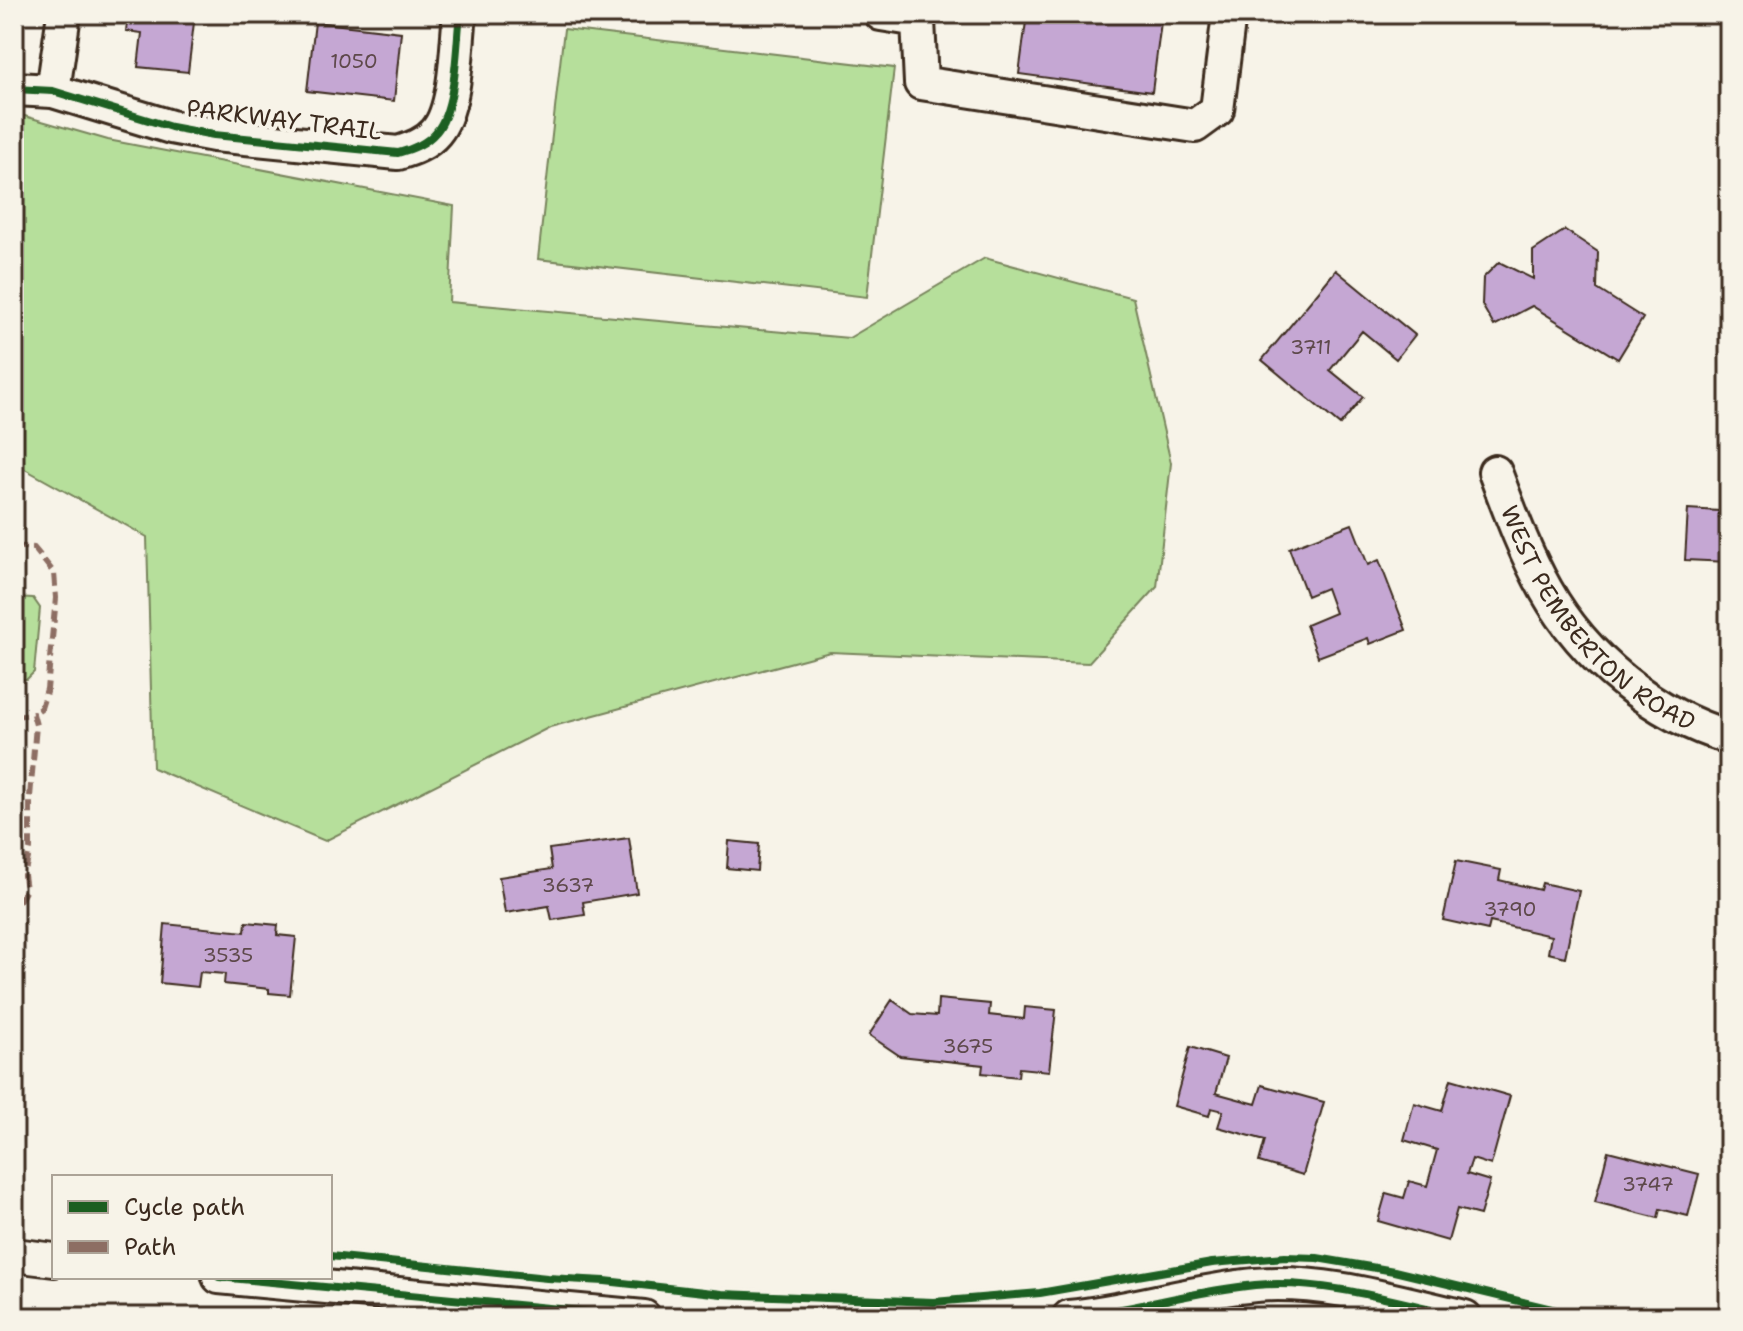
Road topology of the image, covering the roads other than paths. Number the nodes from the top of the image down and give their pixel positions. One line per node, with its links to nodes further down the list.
1 (64, 14): 6 (street)
2 (460, 14): 6 (street, PARKWAY TRAIL)
3 (881, 14): 4 (street)
4 (1229, 14)
5 (14, 89): 6 (street, PARKWAY TRAIL)
6 (53, 91)
7 (1495, 472): 8 (street, WEST PEMBERTON ROAD)
8 (1729, 737)
9 (14, 1255): 10 (street)
10 (52, 1260)
11 (240, 1279): 12 (street)
12 (644, 1317)
13 (1069, 1317): 14 (street)
14 (1465, 1317)

